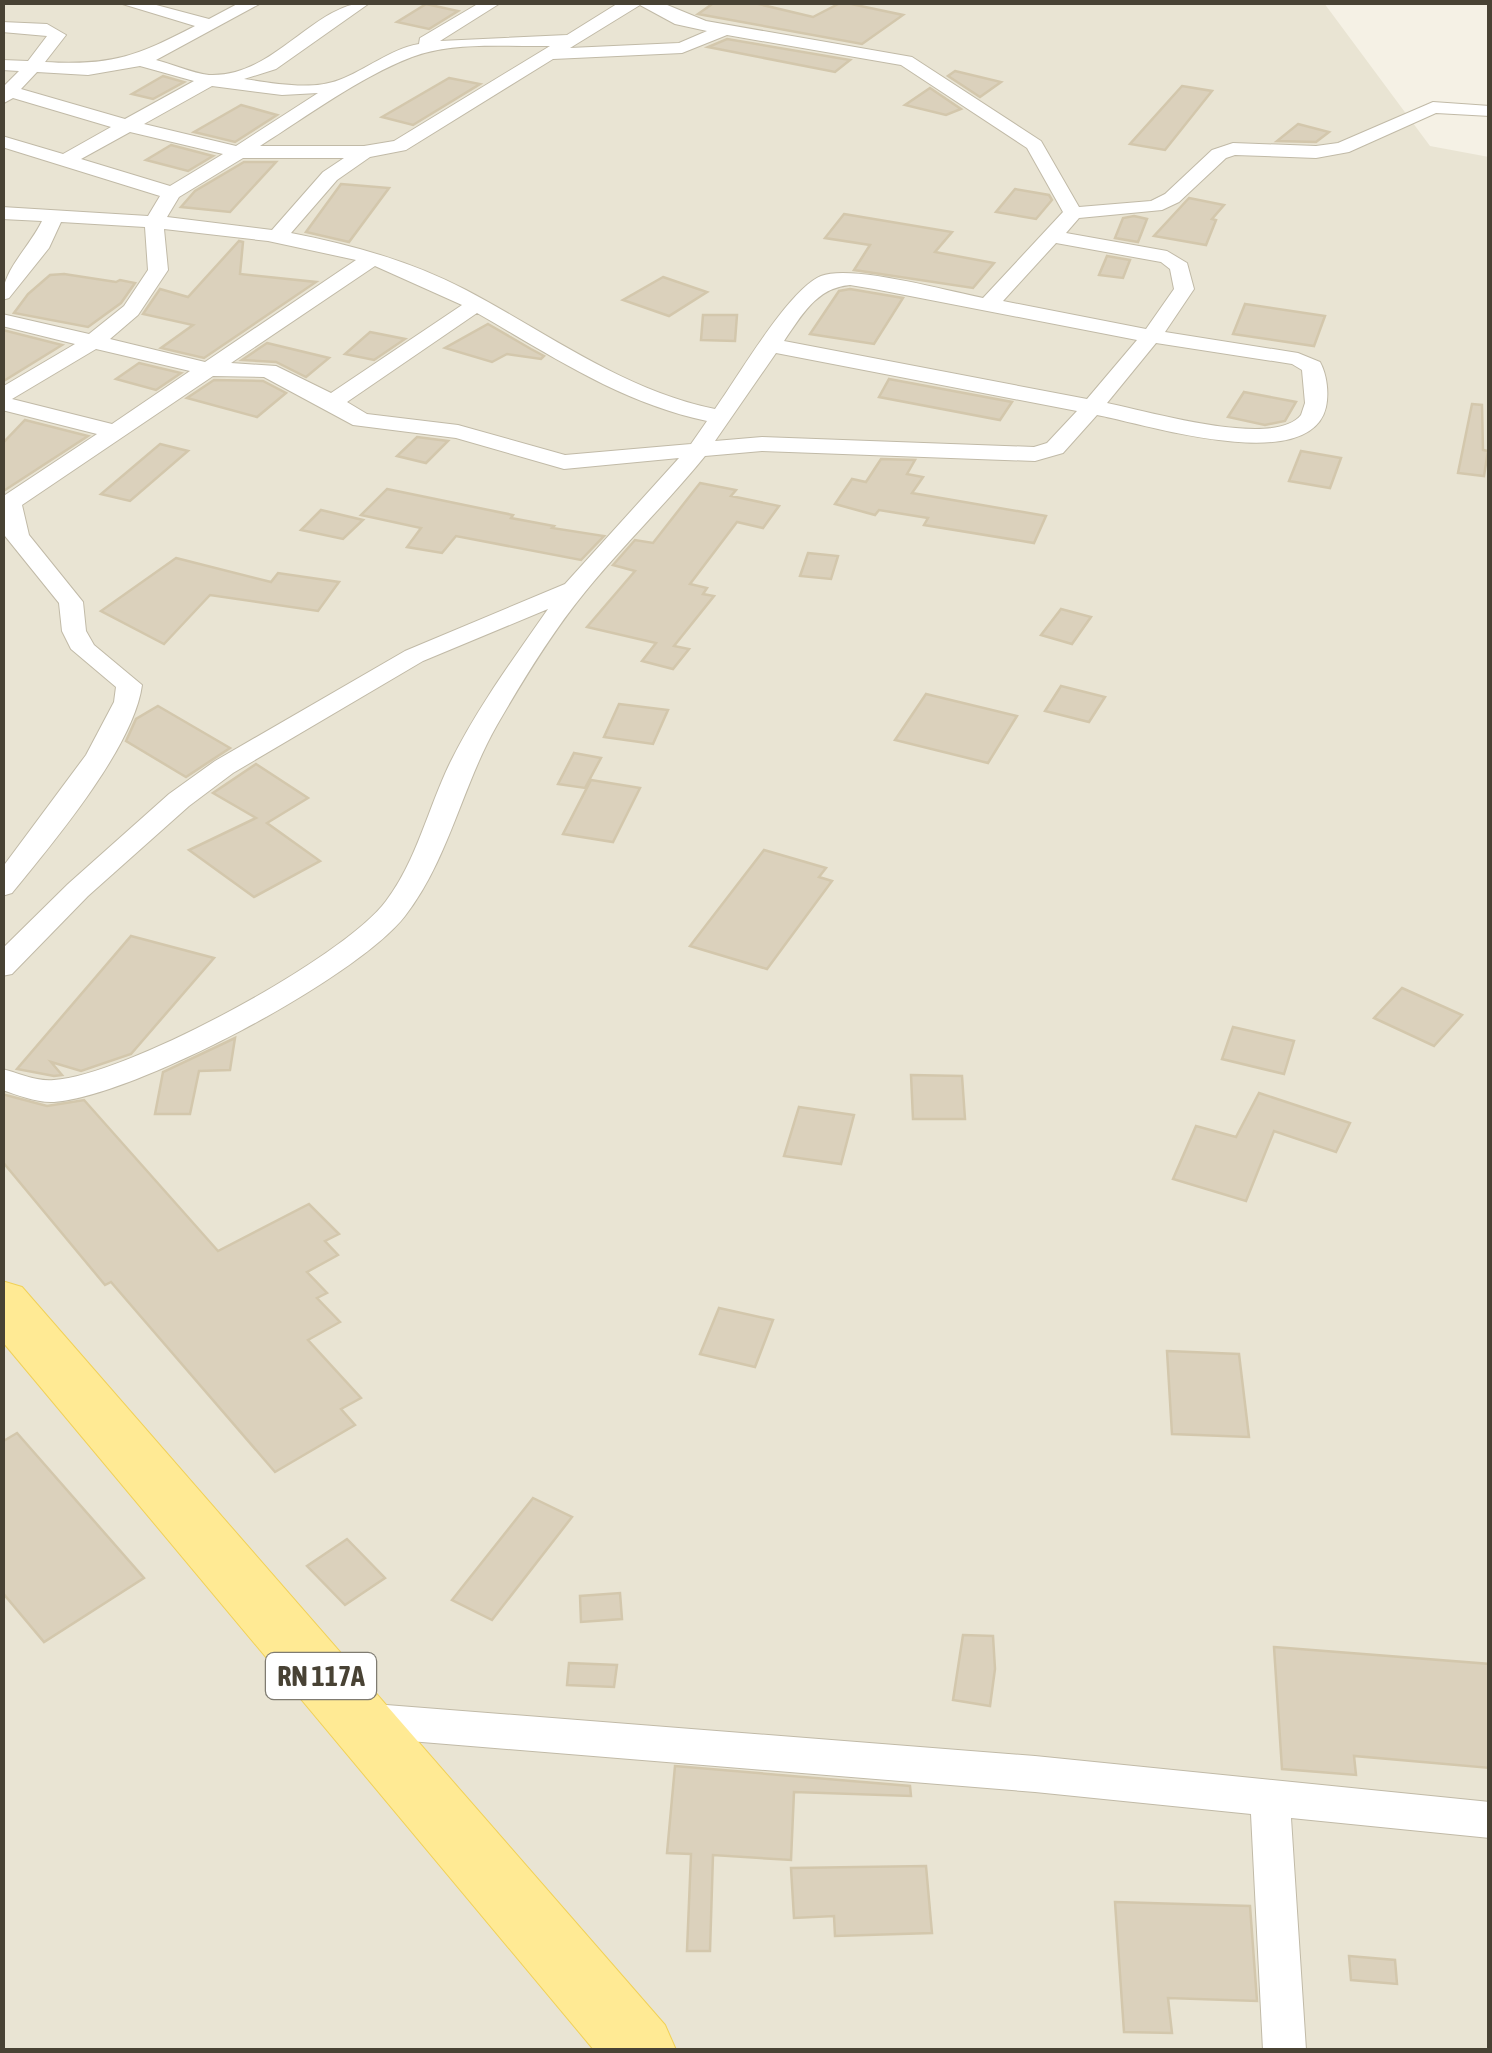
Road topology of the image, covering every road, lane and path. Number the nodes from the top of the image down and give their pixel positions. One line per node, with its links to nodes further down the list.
1 (124, 2): 6 (street)
2 (255, 2): 6 (street)
3 (362, 2): 15 (street)
4 (494, 2): 10 (street)
5 (630, 3): 8 (street); 9 (street)
6 (211, 25): 12 (street)
7 (2, 27): 14 (street)
8 (724, 30): 11 (street); 26 (street)
9 (575, 40): 10 (street); 11 (street)
10 (410, 50): 16 (street)
11 (552, 54): 22 (street)
12 (140, 61): 14 (street); 15 (street)
13 (2, 65): 14 (street)
14 (33, 66): 17 (street)
15 (209, 80): 16 (street); 19 (street)
16 (339, 87): 21 (street)
17 (6, 95): 19 (street)
18 (1490, 111): 26 (street)
19 (124, 125): 21 (street); 23 (street)
20 (2, 141): 23 (street)
21 (240, 152): 22 (street); 24 (street)
22 (364, 152): 30 (street)
23 (66, 160): 24 (street)
24 (172, 193): 28 (street)
25 (2, 213): 27 (street)
26 (1073, 213): 29 (street)
27 (54, 216): 28 (street); 32 (street)
28 (154, 224): 30 (street); 37 (street)
29 (1052, 236): 34 (street); 36 (street)
30 (276, 238): 31 (street)
31 (373, 258): 33 (street); 39 (street)
32 (2, 294)
33 (477, 304): 41 (street); 43 (street)
34 (988, 305): 36 (street); 38 (street)
35 (2, 320): 37 (street)
36 (1151, 336): 42 (street); 42 (street)
37 (88, 342): 39 (street); 40 (street)
38 (770, 345): 42 (street); 43 (street)
39 (208, 369): 41 (street); 44 (street)
40 (2, 400): 44 (street)
41 (332, 402): 45 (street)
42 (1091, 407): 45 (street)
43 (720, 417): 45 (street)
44 (116, 432): 46 (street)
45 (696, 452): 47 (street)
46 (6, 506): 48 (street)
47 (574, 589): 49 (street); 50 (street)
48 (2, 888)
49 (2, 967)
50 (2, 1079)
51 (2, 1302): 52 (main road, RN 117A)
52 (358, 1720): 53 (street); 55 (main road, RN 117A)
53 (1270, 1797): 54 (street); 56 (street)
54 (1490, 1820)
55 (640, 2050)
56 (1284, 2050)

